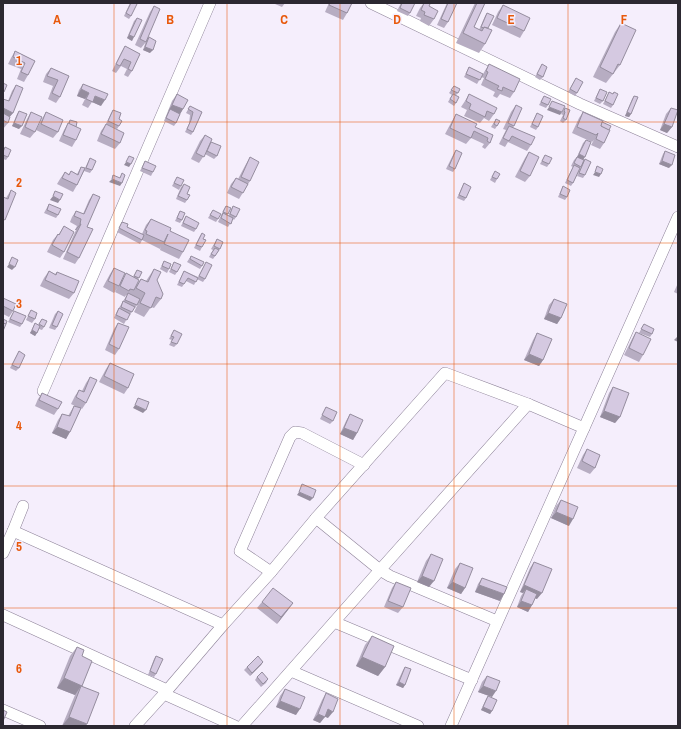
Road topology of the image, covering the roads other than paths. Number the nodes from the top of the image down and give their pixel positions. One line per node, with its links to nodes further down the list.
1 (210, 3): 5 (street)
2 (371, 3): 3 (street)
3 (678, 147)
4 (678, 217): 7 (street)
5 (43, 392)
6 (528, 404): 7 (street); 8 (street); 13 (street)
7 (584, 428): 16 (street)
8 (364, 464): 10 (street); 14 (street)
9 (23, 506): 11 (street)
10 (316, 518): 13 (street); 14 (street)
11 (13, 531): 12 (street); 18 (street)
12 (3, 553)
13 (380, 570): 16 (street); 17 (street)
14 (271, 572): 18 (street)
15 (3, 615): 21 (street)
16 (497, 621): 20 (street)
17 (334, 622): 19 (street); 20 (street)
18 (223, 625): 21 (street)
19 (291, 670): 26 (street); 27 (street)
20 (472, 680): 28 (street)
21 (165, 692): 24 (street); 25 (street)
22 (3, 710): 23 (street)
23 (40, 726)
24 (135, 726)
25 (235, 726)
26 (242, 726)
27 (418, 726)
28 (451, 726)

